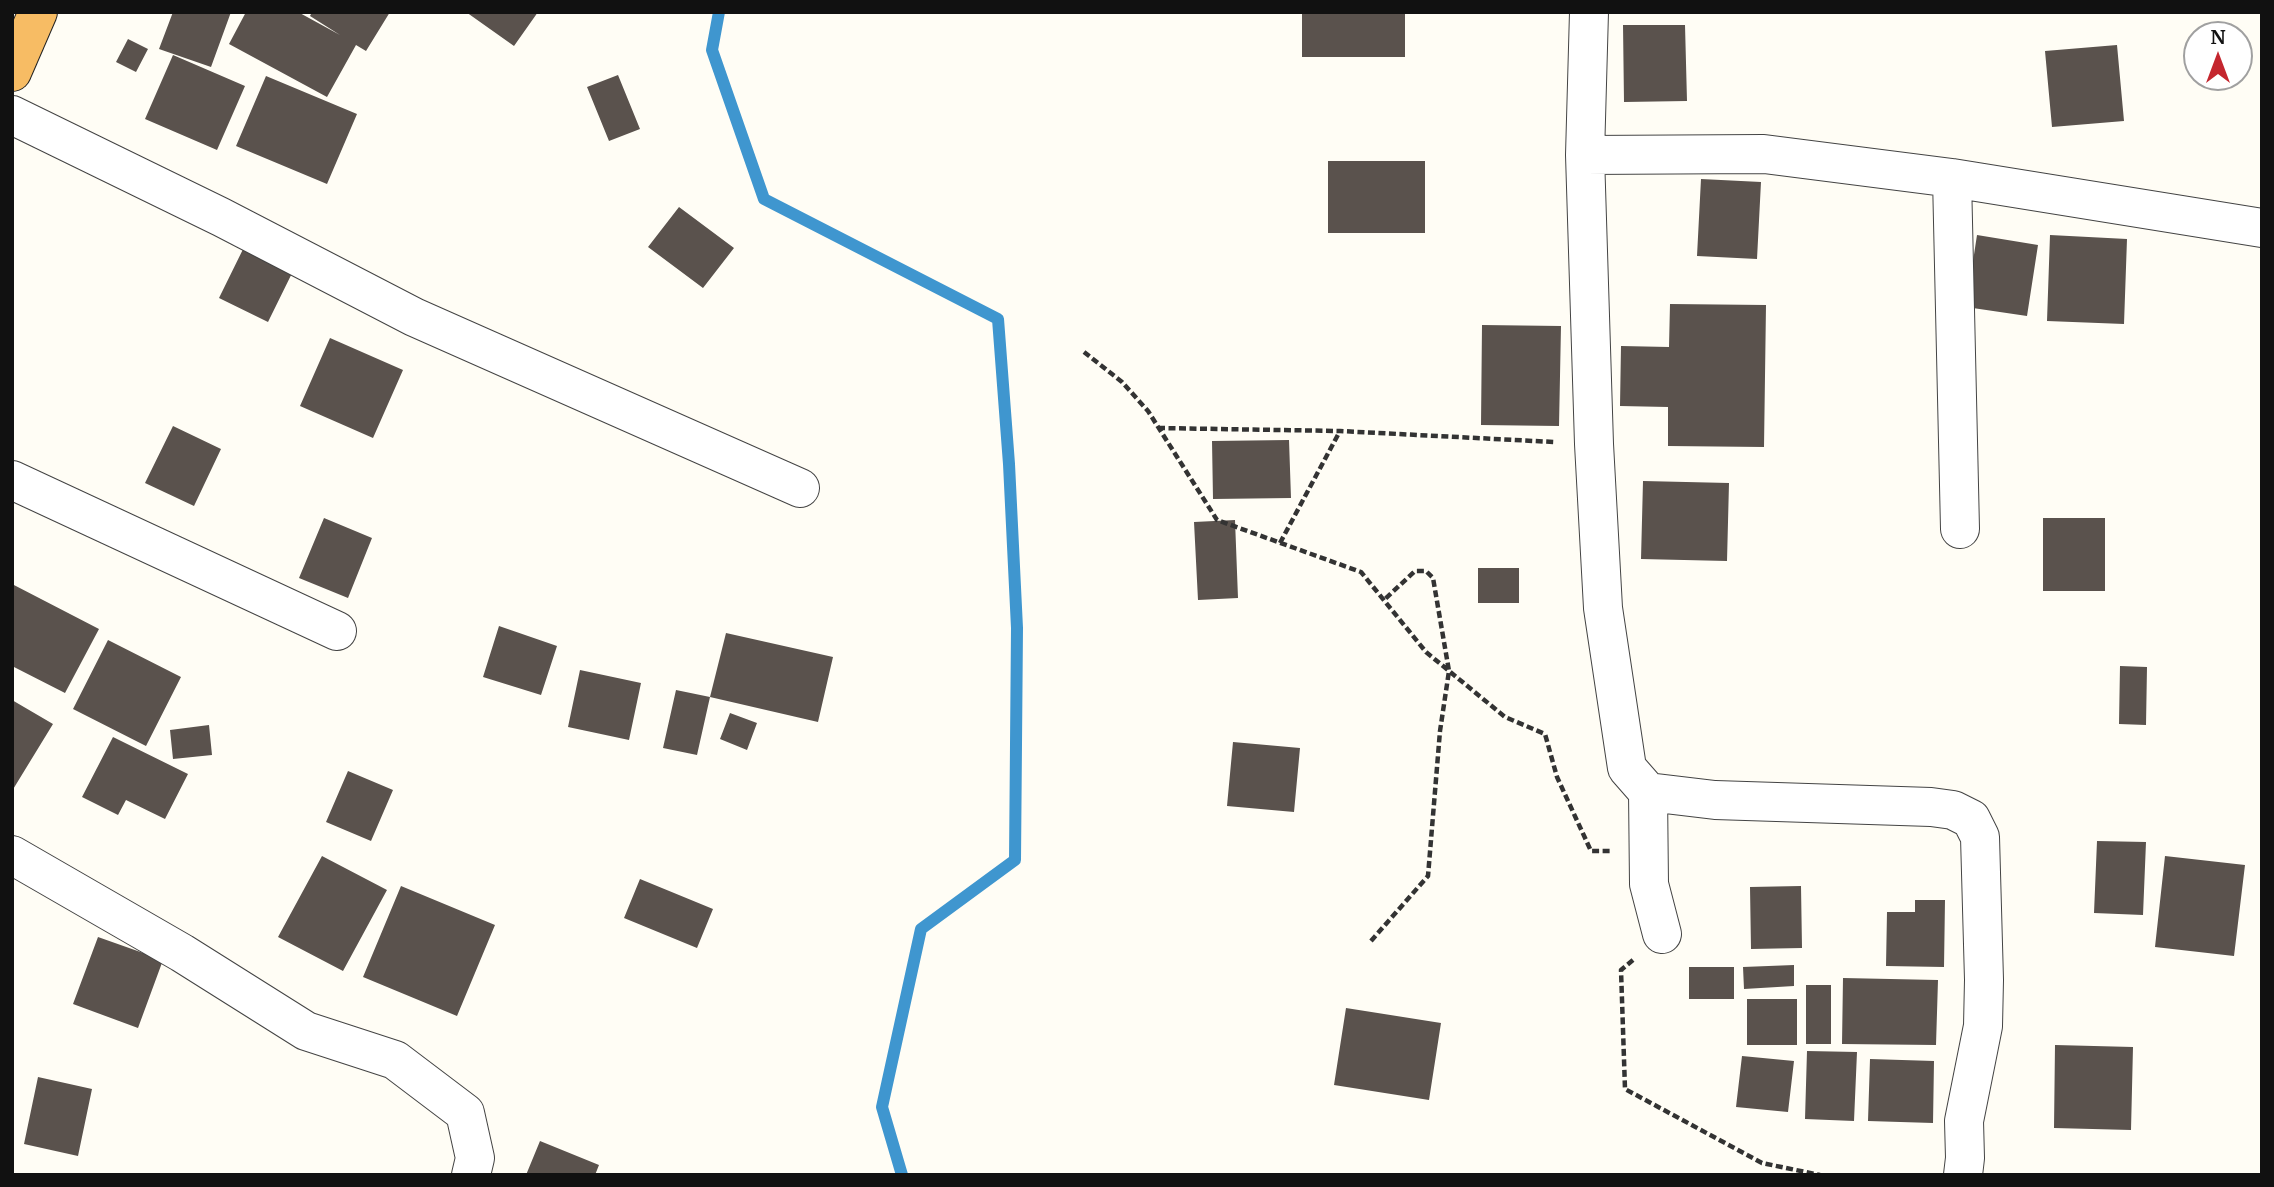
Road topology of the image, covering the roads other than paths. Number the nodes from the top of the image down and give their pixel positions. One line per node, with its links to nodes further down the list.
1 (38, 12): 3 (highway)
2 (1589, 12): 5 (street)
3 (12, 72)
4 (12, 115): 9 (street)
5 (1585, 155): 6 (street); 12 (street)
6 (1952, 178): 7 (street); 10 (street)
7 (2262, 229)
8 (12, 480): 11 (street)
9 (800, 488)
10 (1960, 529)
11 (337, 631)
12 (1648, 792): 14 (street); 16 (street)
13 (12, 855): 15 (street)
14 (1662, 934)
15 (471, 1175)
16 (1963, 1175)

